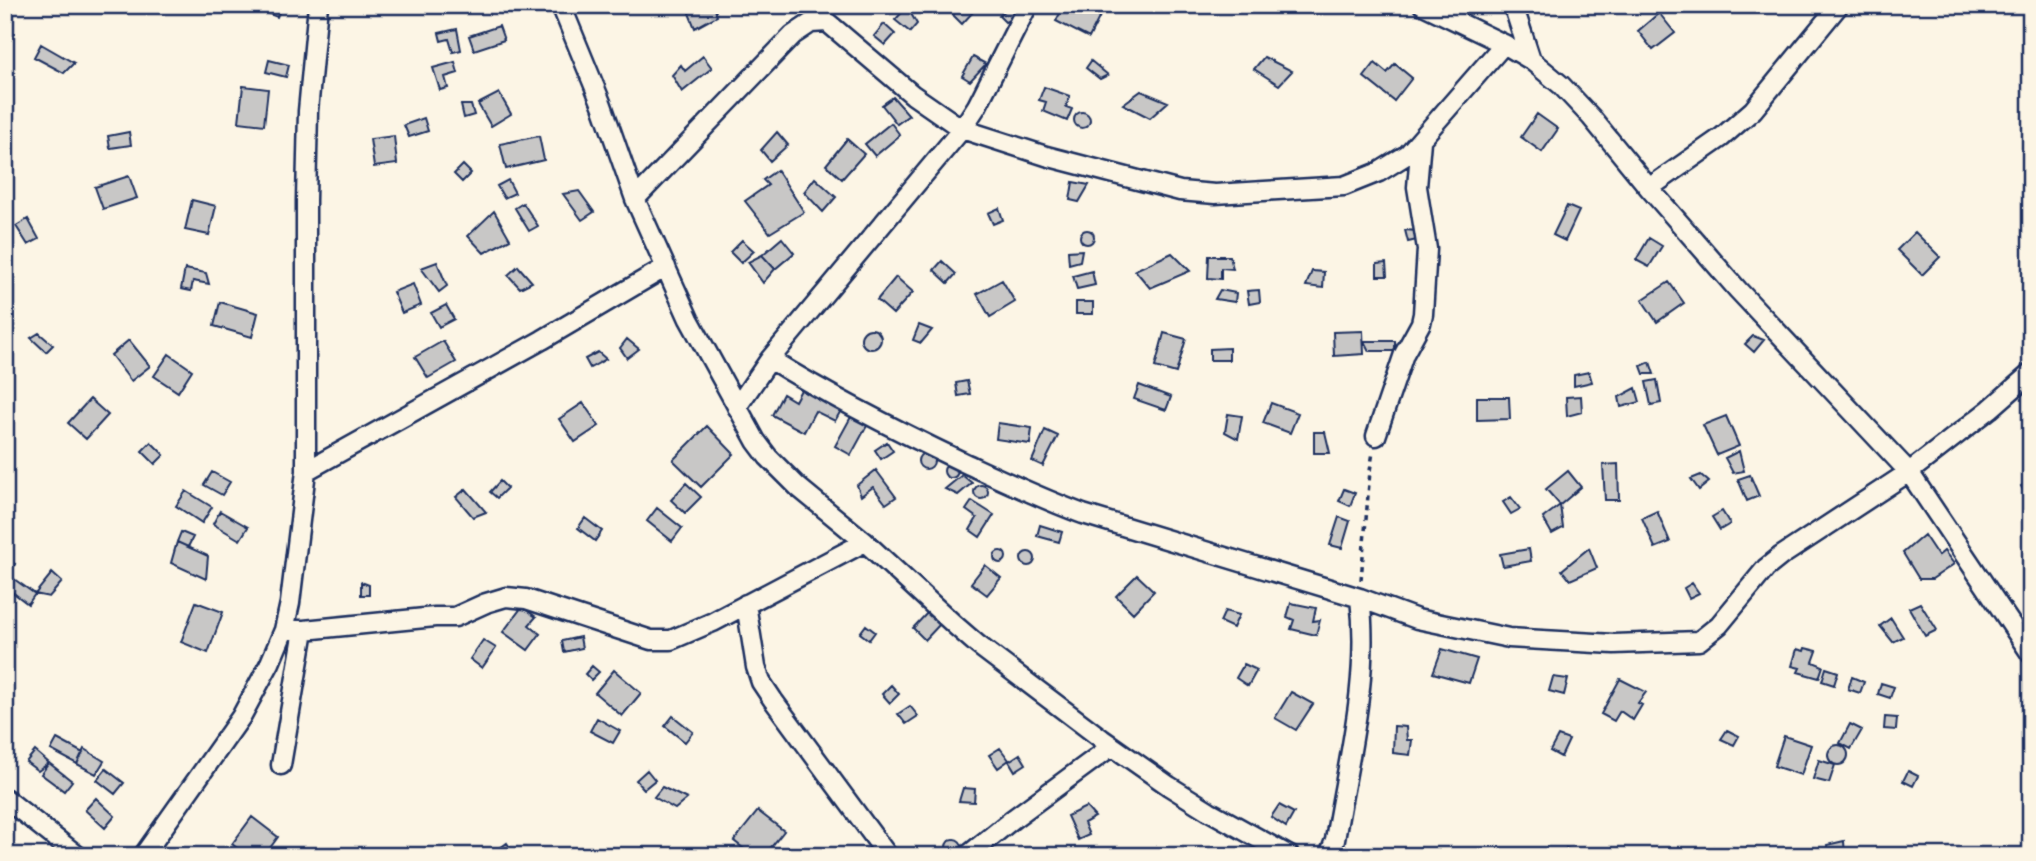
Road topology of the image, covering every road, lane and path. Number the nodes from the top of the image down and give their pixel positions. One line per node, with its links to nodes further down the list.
1 (318, 5): 18 (street)
2 (561, 5): 12 (street)
3 (1028, 5): 9 (street)
4 (1423, 5): 7 (street)
5 (1513, 5): 8 (street)
6 (1839, 5): 11 (street)
7 (1504, 44): 8 (street); 10 (street)
8 (1531, 60): 11 (street)
9 (962, 129): 10 (street); 12 (street); 14 (street)
10 (1421, 141): 17 (street)
11 (1649, 188): 19 (street)
12 (635, 199): 13 (street)
13 (666, 267): 16 (street); 18 (street)
14 (770, 359): 16 (street); 21 (street)
15 (2031, 373): 19 (street)
16 (737, 407): 20 (street)
17 (1377, 436): 21 (path)
18 (306, 471): 23 (street)
19 (1909, 472): 21 (street); 25 (street)
20 (865, 542): 22 (street); 26 (street)
21 (1360, 598): 34 (street)
22 (746, 604): 24 (street); 31 (street)
23 (284, 630): 24 (street); 30 (street)
24 (304, 630): 27 (street)
25 (2031, 654)
26 (1112, 746): 32 (street); 33 (street)
27 (281, 765)
28 (5, 798): 29 (street)
29 (78, 856)
30 (143, 856)
31 (888, 856)
32 (967, 856)
33 (1290, 856)
34 (1329, 856)

